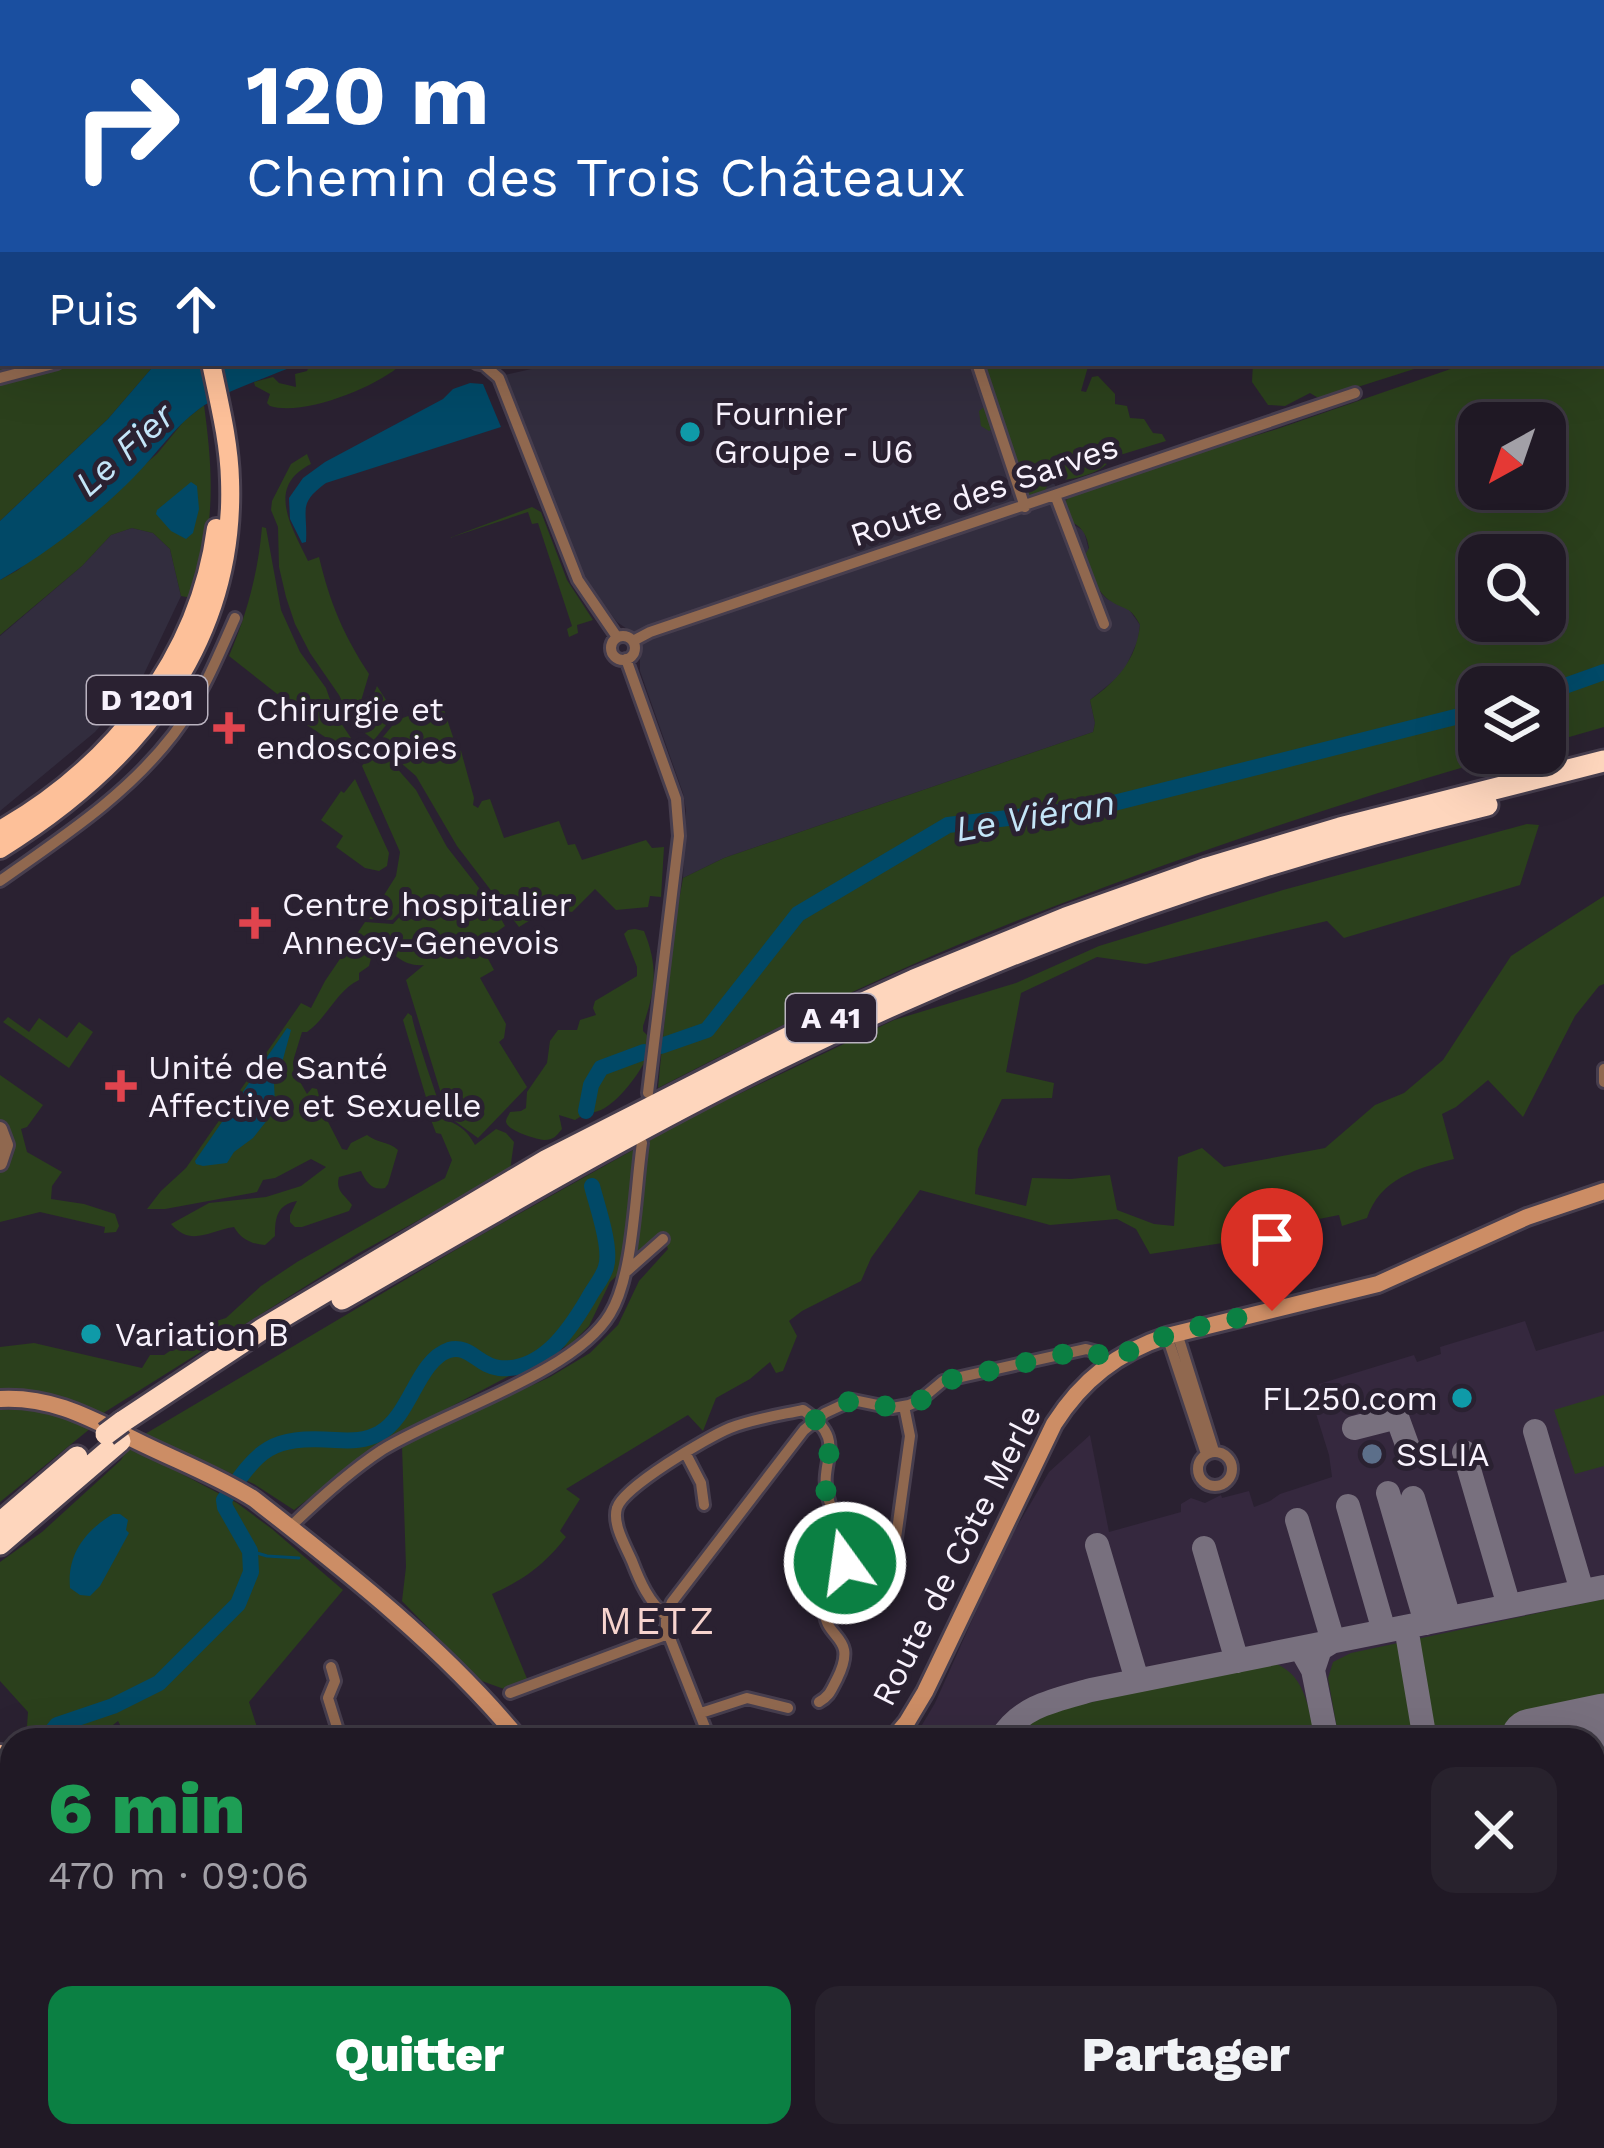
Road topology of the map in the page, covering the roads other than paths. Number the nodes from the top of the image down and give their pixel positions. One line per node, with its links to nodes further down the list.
1 (46, 366): 6 (street)
2 (202, 366): 8 (highway)
3 (211, 366): 8 (highway, D 1201)
4 (482, 366): 13 (street)
5 (978, 366): 10 (street)
6 (0, 378)
7 (1355, 393): 9 (street, Route des Sarves)
8 (224, 466): 18 (highway, D 1201); 19 (highway, D 1201)
9 (1055, 494): 10 (street, Route des Sarves); 12 (street)
10 (1024, 507): 14 (street, Route des Sarves)
11 (235, 619): 20 (street)
12 (1104, 624)
13 (616, 637): 14 (street); 15 (street)
14 (633, 641): 15 (street)
15 (626, 659): 23 (street)
16 (1604, 761): 35 (highway, A 41)
17 (1604, 776): 35 (highway, A 41)
18 (0, 830)
19 (0, 853)
20 (0, 881)
21 (1604, 1069): 22 (street)
22 (1604, 1082)
23 (648, 1093)
24 (0, 1130): 26 (street)
25 (642, 1143): 29 (street)
26 (0, 1163)
27 (1604, 1191): 30 (main road, Route de Côte Merle)
28 (663, 1239): 29 (street)
29 (627, 1270): 40 (street)
30 (1172, 1334): 31 (main road, Route de Côte Merle); 36 (street)
31 (1108, 1364): 33 (street); 53 (main road, Route de Côte Merle)
32 (0, 1399): 40 (main road)
33 (904, 1406): 34 (street); 42 (street)
34 (815, 1420): 37 (street); 43 (street); 47 (street)
35 (121, 1432): 39 (highway, A 41); 41 (highway, A 41)
36 (1210, 1452)
37 (686, 1454): 38 (street); 43 (street)
38 (704, 1504)
39 (0, 1523)
40 (290, 1527): 51 (main road)
41 (0, 1544)
42 (877, 1577)
43 (666, 1616): 44 (street)
44 (668, 1634): 46 (street); 49 (street)
45 (331, 1666): 50 (street)
46 (510, 1693)
47 (819, 1702)
48 (788, 1708): 49 (street)
49 (701, 1713): 52 (street)
50 (337, 1728)
51 (510, 1728)
52 (706, 1728)
53 (902, 1728)

